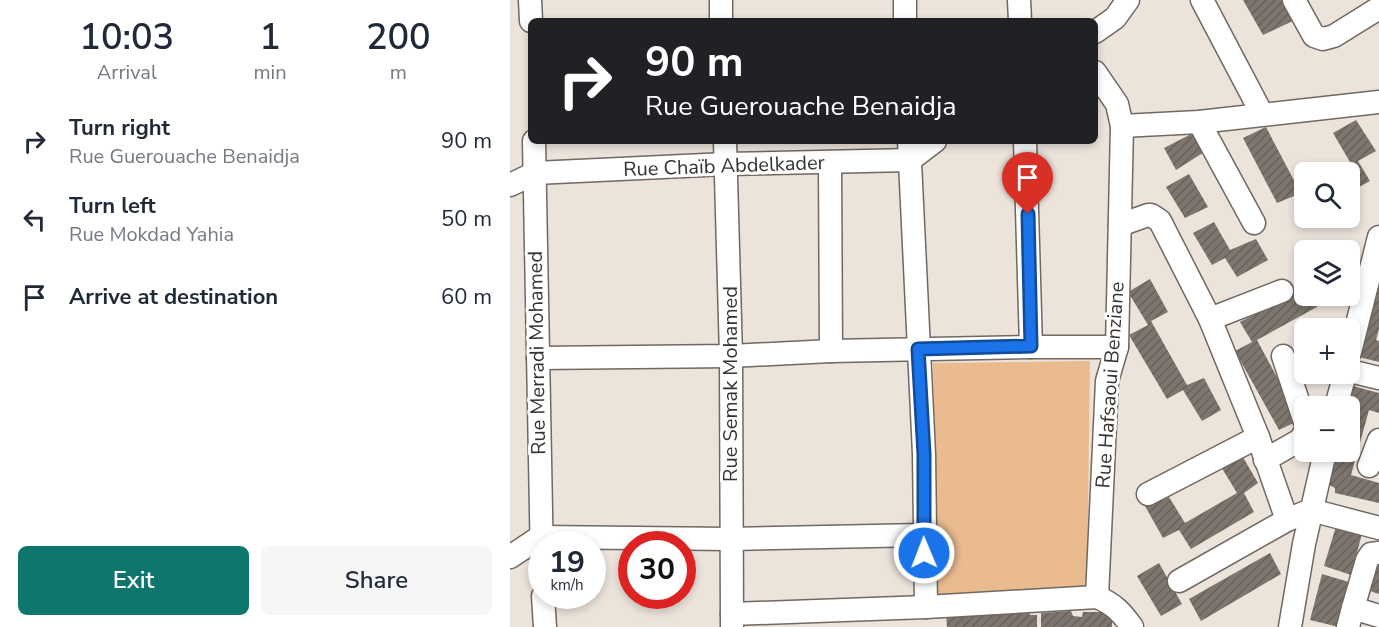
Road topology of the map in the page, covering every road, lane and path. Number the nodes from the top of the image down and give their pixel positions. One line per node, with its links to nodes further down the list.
1 (530, 0): 9 (street)
2 (721, 0): 10 (street)
3 (905, 0): 11 (street)
4 (1019, 0): 12 (street)
5 (1128, 0): 13 (street)
6 (1202, 0): 16 (street)
7 (1294, 0): 8 (street)
8 (1379, 8)
9 (531, 18)
10 (721, 18)
11 (906, 18)
12 (1020, 18)
13 (1098, 30)
14 (1098, 76): 18 (street, Rue Hafsaoui Benziane)
15 (1379, 102): 16 (street)
16 (1262, 114): 17 (street)
17 (1199, 122): 18 (street); 28 (street)
18 (1122, 126): 29 (street, Rue Hafsaoui Benziane)
19 (534, 144): 26 (street, Rue Merradi Mohamed)
20 (725, 144): 25 (street, Rue Semak Mohamed)
21 (927, 144): 23 (street)
22 (1025, 144): 34 (street)
23 (909, 151): 24 (street, Rue Chaïb Abdelkader); 36 (street)
24 (830, 162): 25 (street, Rue Chaïb Abdelkader); 37 (street)
25 (726, 164): 26 (street, Rue Chaïb Abdelkader); 38 (street, Rue Semak Mohamed)
26 (535, 173): 27 (street, Rue Chaïb Abdelkader); 40 (street, Rue Merradi Mohamed)
27 (510, 185)
28 (1254, 223)
29 (1120, 225): 33 (street); 35 (street, Rue Hafsaoui Benziane)
30 (1379, 237): 32 (street)
31 (1282, 291): 33 (street)
32 (1359, 318)
33 (1210, 319): 44 (street)
34 (1031, 346): 35 (street); 36 (street)
35 (1117, 347): 62 (street, Rue Hafsaoui Benziane)
36 (918, 349): 37 (street); 55 (street)
37 (831, 351): 38 (street)
38 (731, 356): 40 (street); 57 (street, Rue Semak Mohamed)
39 (1283, 356): 43 (street)
40 (538, 358): 54 (street, Rue Merradi Mohamed)
41 (1360, 373): 42 (street)
42 (1379, 378)
43 (1296, 396)
44 (1258, 437): 47 (street); 50 (street)
45 (1379, 440): 49 (street)
46 (1294, 443): 47 (street)
47 (1265, 460): 52 (street)
48 (1323, 462): 51 (street)
49 (1369, 466)
50 (1148, 494)
51 (1311, 510): 52 (street); 53 (street); 70 (street)
52 (1287, 520): 61 (street)
53 (1379, 528)
54 (540, 531)
55 (923, 535): 57 (street); 63 (street)
56 (606, 538): 57 (street)
57 (730, 539): 67 (street, Rue Semak Mohamed)
58 (528, 545): 60 (street)
59 (1379, 553): 66 (street)
60 (510, 557)
61 (1179, 581)
62 (1097, 597): 63 (street); 69 (street)
63 (926, 607): 67 (street)
64 (544, 609): 68 (street)
65 (1379, 616): 66 (street)
66 (1350, 617)
67 (732, 620)
68 (545, 627)
69 (1132, 627)
70 (1290, 627)

